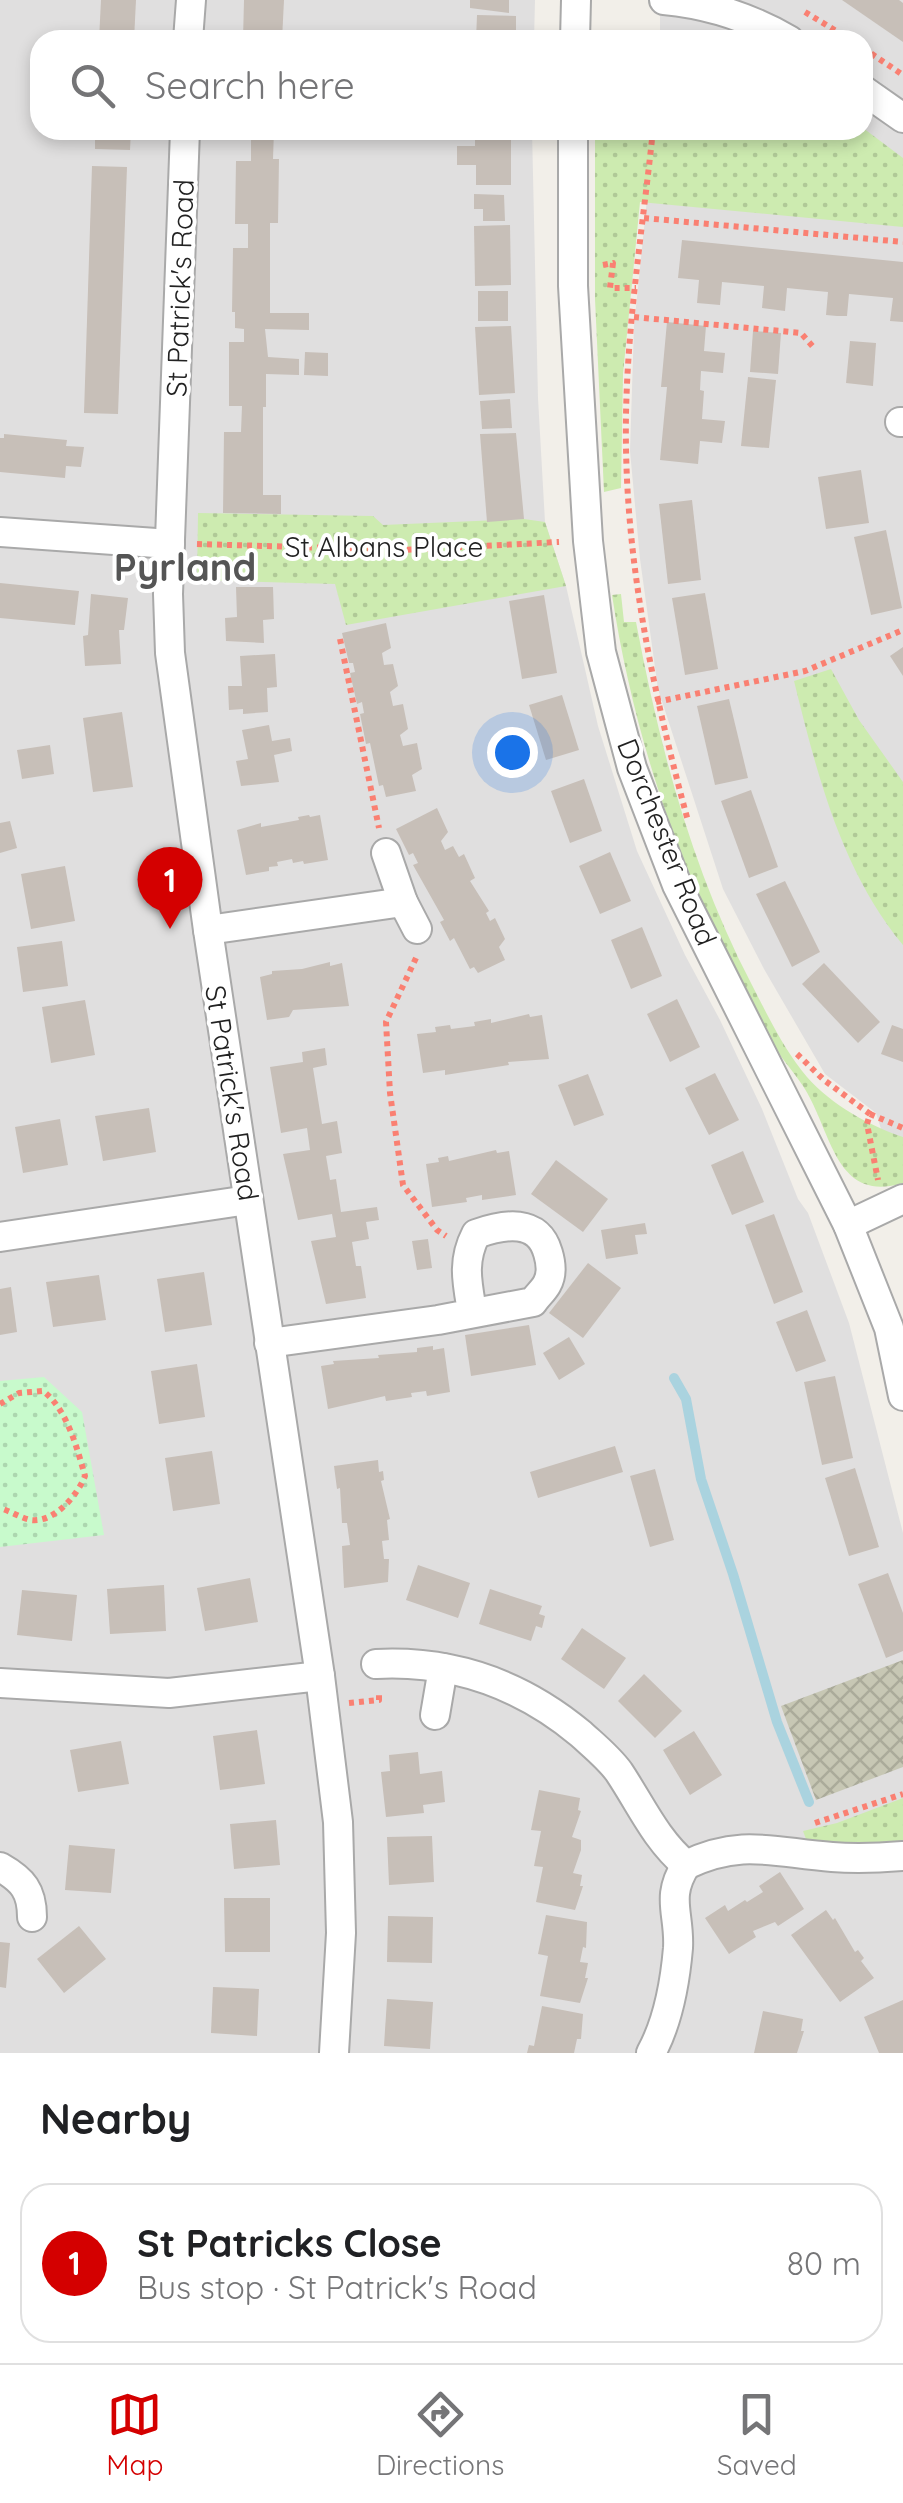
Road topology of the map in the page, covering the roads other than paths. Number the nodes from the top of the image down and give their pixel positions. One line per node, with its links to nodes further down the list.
1 (191, 0): 4 (street)
2 (576, 0): 5 (street)
3 (664, 0): 6 (street)
4 (189, 30)
5 (575, 30)
6 (768, 30)
7 (873, 97): 8 (street)
8 (903, 118)
9 (185, 140): 12 (street, St Patrick's Road)
10 (573, 140): 19 (street, Dorchester Road)
11 (0, 532): 12 (street)
12 (170, 544): 15 (street, St Patrick's Road)
13 (386, 854): 14 (street)
14 (403, 902): 15 (street); 16 (street)
15 (208, 930): 17 (street, St Patrick's Road)
16 (417, 930)
17 (248, 1200): 20 (street); 22 (street, St Patrick's Road)
18 (894, 1203): 19 (street)
19 (848, 1225): 23 (street, Dorchester Road)
20 (0, 1237)
21 (472, 1311): 21 (street); 22 (street)
22 (269, 1343): 26 (street, St Patrick's Road)
23 (903, 1396)
24 (376, 1664): 25 (street)
25 (442, 1668): 28 (street); 30 (street)
26 (320, 1676): 27 (street); 33 (street, St Patrick's Road)
27 (0, 1683)
28 (434, 1715)
29 (903, 1856): 30 (street)
30 (686, 1865): 34 (street)
31 (0, 1867): 32 (street)
32 (32, 1917)
33 (334, 2053)
34 (651, 2053)

